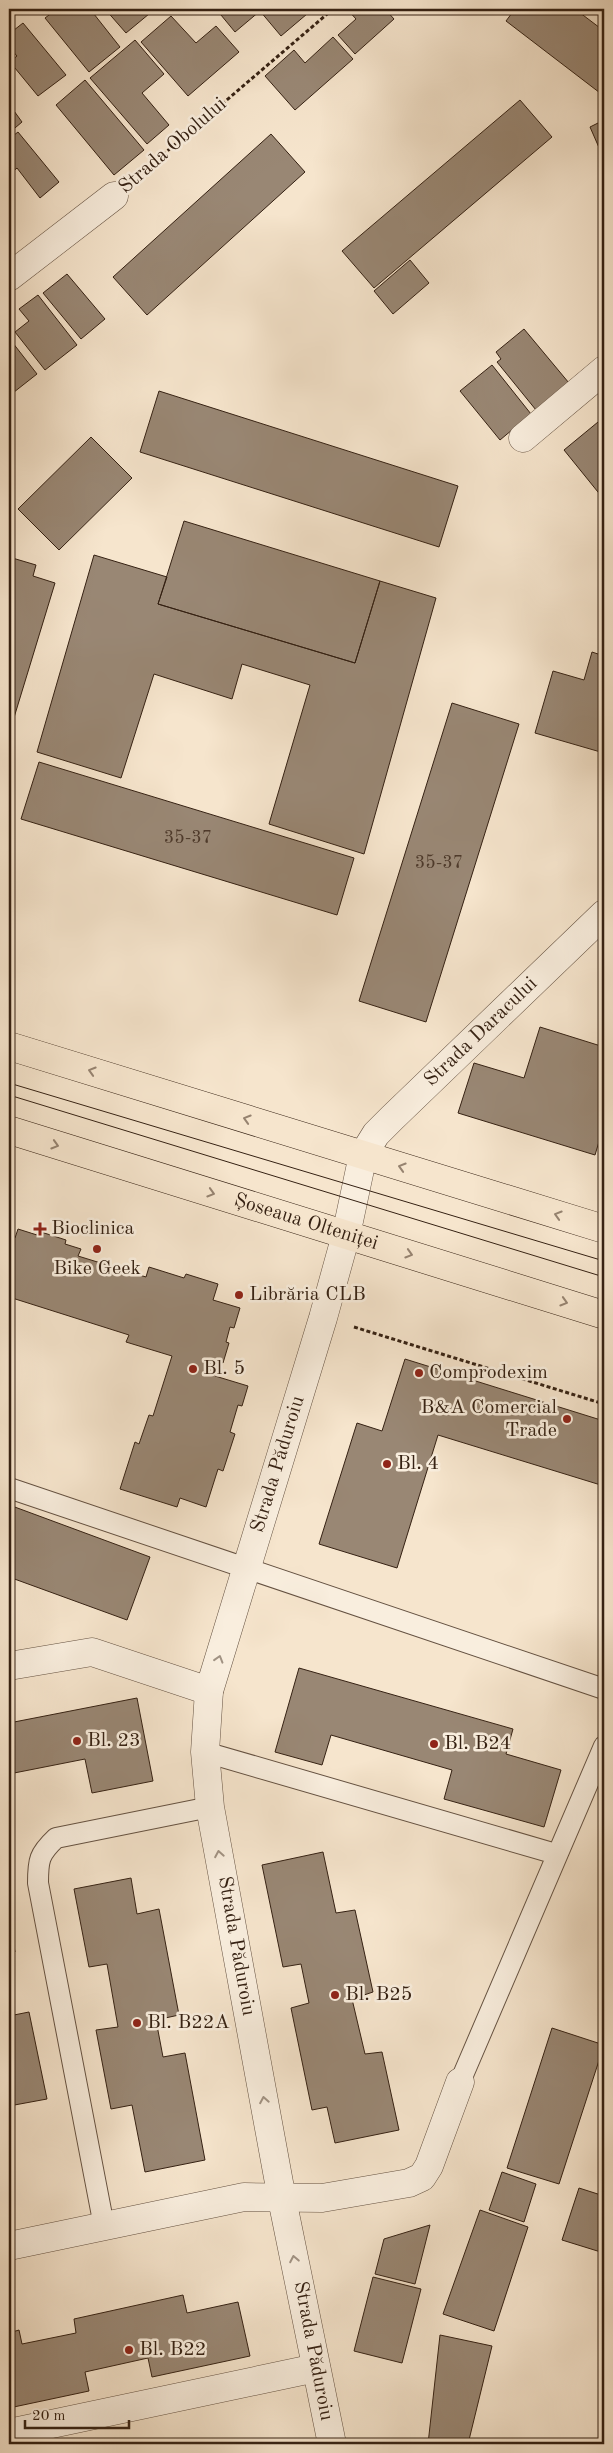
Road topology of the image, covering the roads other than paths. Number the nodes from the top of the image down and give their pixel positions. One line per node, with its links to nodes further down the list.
1 (114, 196): 2 (street, Strada Obolului)
2 (9, 276)
3 (604, 370): 4 (street)
4 (523, 438)
5 (604, 914): 8 (street, Strada Daracului)
6 (9, 1046): 8 (main road, one-way to 6)
7 (9, 1130): 10 (main road, Șoseaua Olteniței, one-way to 10)
8 (363, 1155): 9 (main road, one-way to 8); 10 (street, Strada Daracului)
9 (604, 1229)
10 (346, 1235): 11 (main road, Șoseaua Olteniței, one-way to 11); 13 (street, Strada Păduroiu)
11 (604, 1315)
12 (9, 1488): 13 (lane)
13 (247, 1569): 15 (lane); 16 (street, Strada Păduroiu, one-way to 13)
14 (9, 1666): 16 (street)
15 (604, 1689)
16 (209, 1691): 18 (street, Strada Păduroiu)
17 (604, 1746): 20 (lane)
18 (205, 1752): 19 (street, Strada Păduroiu); 20 (lane)
19 (210, 1807): 22 (street, Strada Păduroiu, one-way to 19); 23 (lane)
20 (556, 1854): 21 (lane)
21 (460, 2082): 22 (street)
22 (282, 2199): 23 (street); 25 (street, Strada Păduroiu, one-way to 22)
23 (104, 2226): 24 (street)
24 (9, 2246)
25 (316, 2368): 26 (street); 27 (street, Strada Păduroiu)
26 (9, 2433)
27 (332, 2444)

